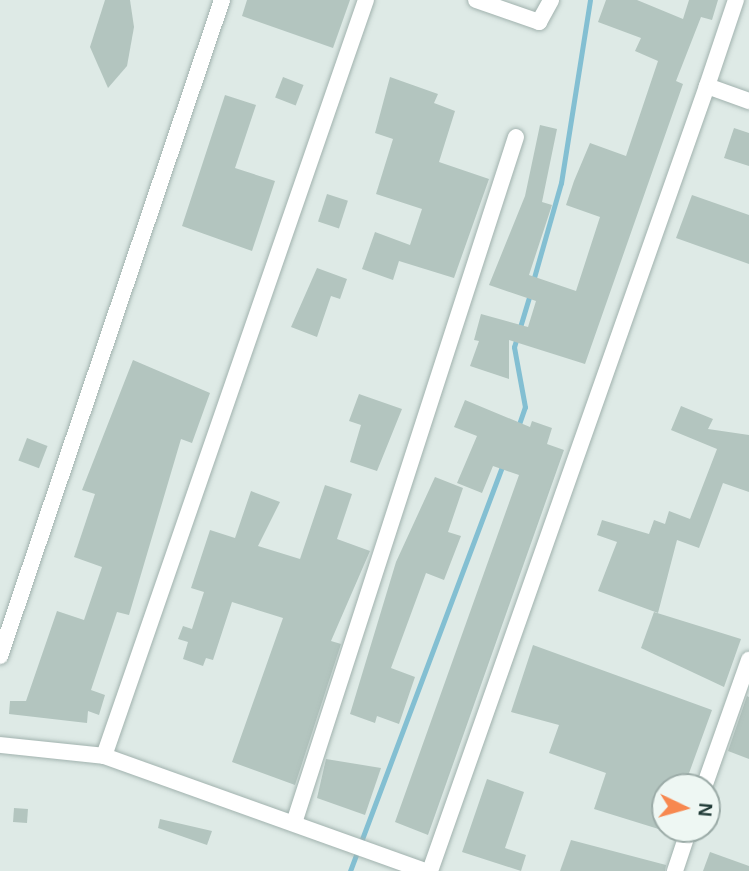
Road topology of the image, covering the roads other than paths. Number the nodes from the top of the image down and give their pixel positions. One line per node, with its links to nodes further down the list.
1 (222, 0): 9 (street)
2 (366, 0): 12 (street)
3 (476, 0): 4 (street)
4 (551, 0)
5 (736, 0): 6 (street)
6 (707, 86): 7 (street); 16 (street)
7 (749, 100)
8 (516, 137): 14 (street)
9 (0, 656)
10 (749, 660): 13 (street)
11 (0, 745): 12 (street)
12 (104, 756): 14 (street)
13 (709, 773)
14 (294, 823): 16 (street)
15 (684, 843): 17 (street)
16 (428, 871)
17 (675, 871)

